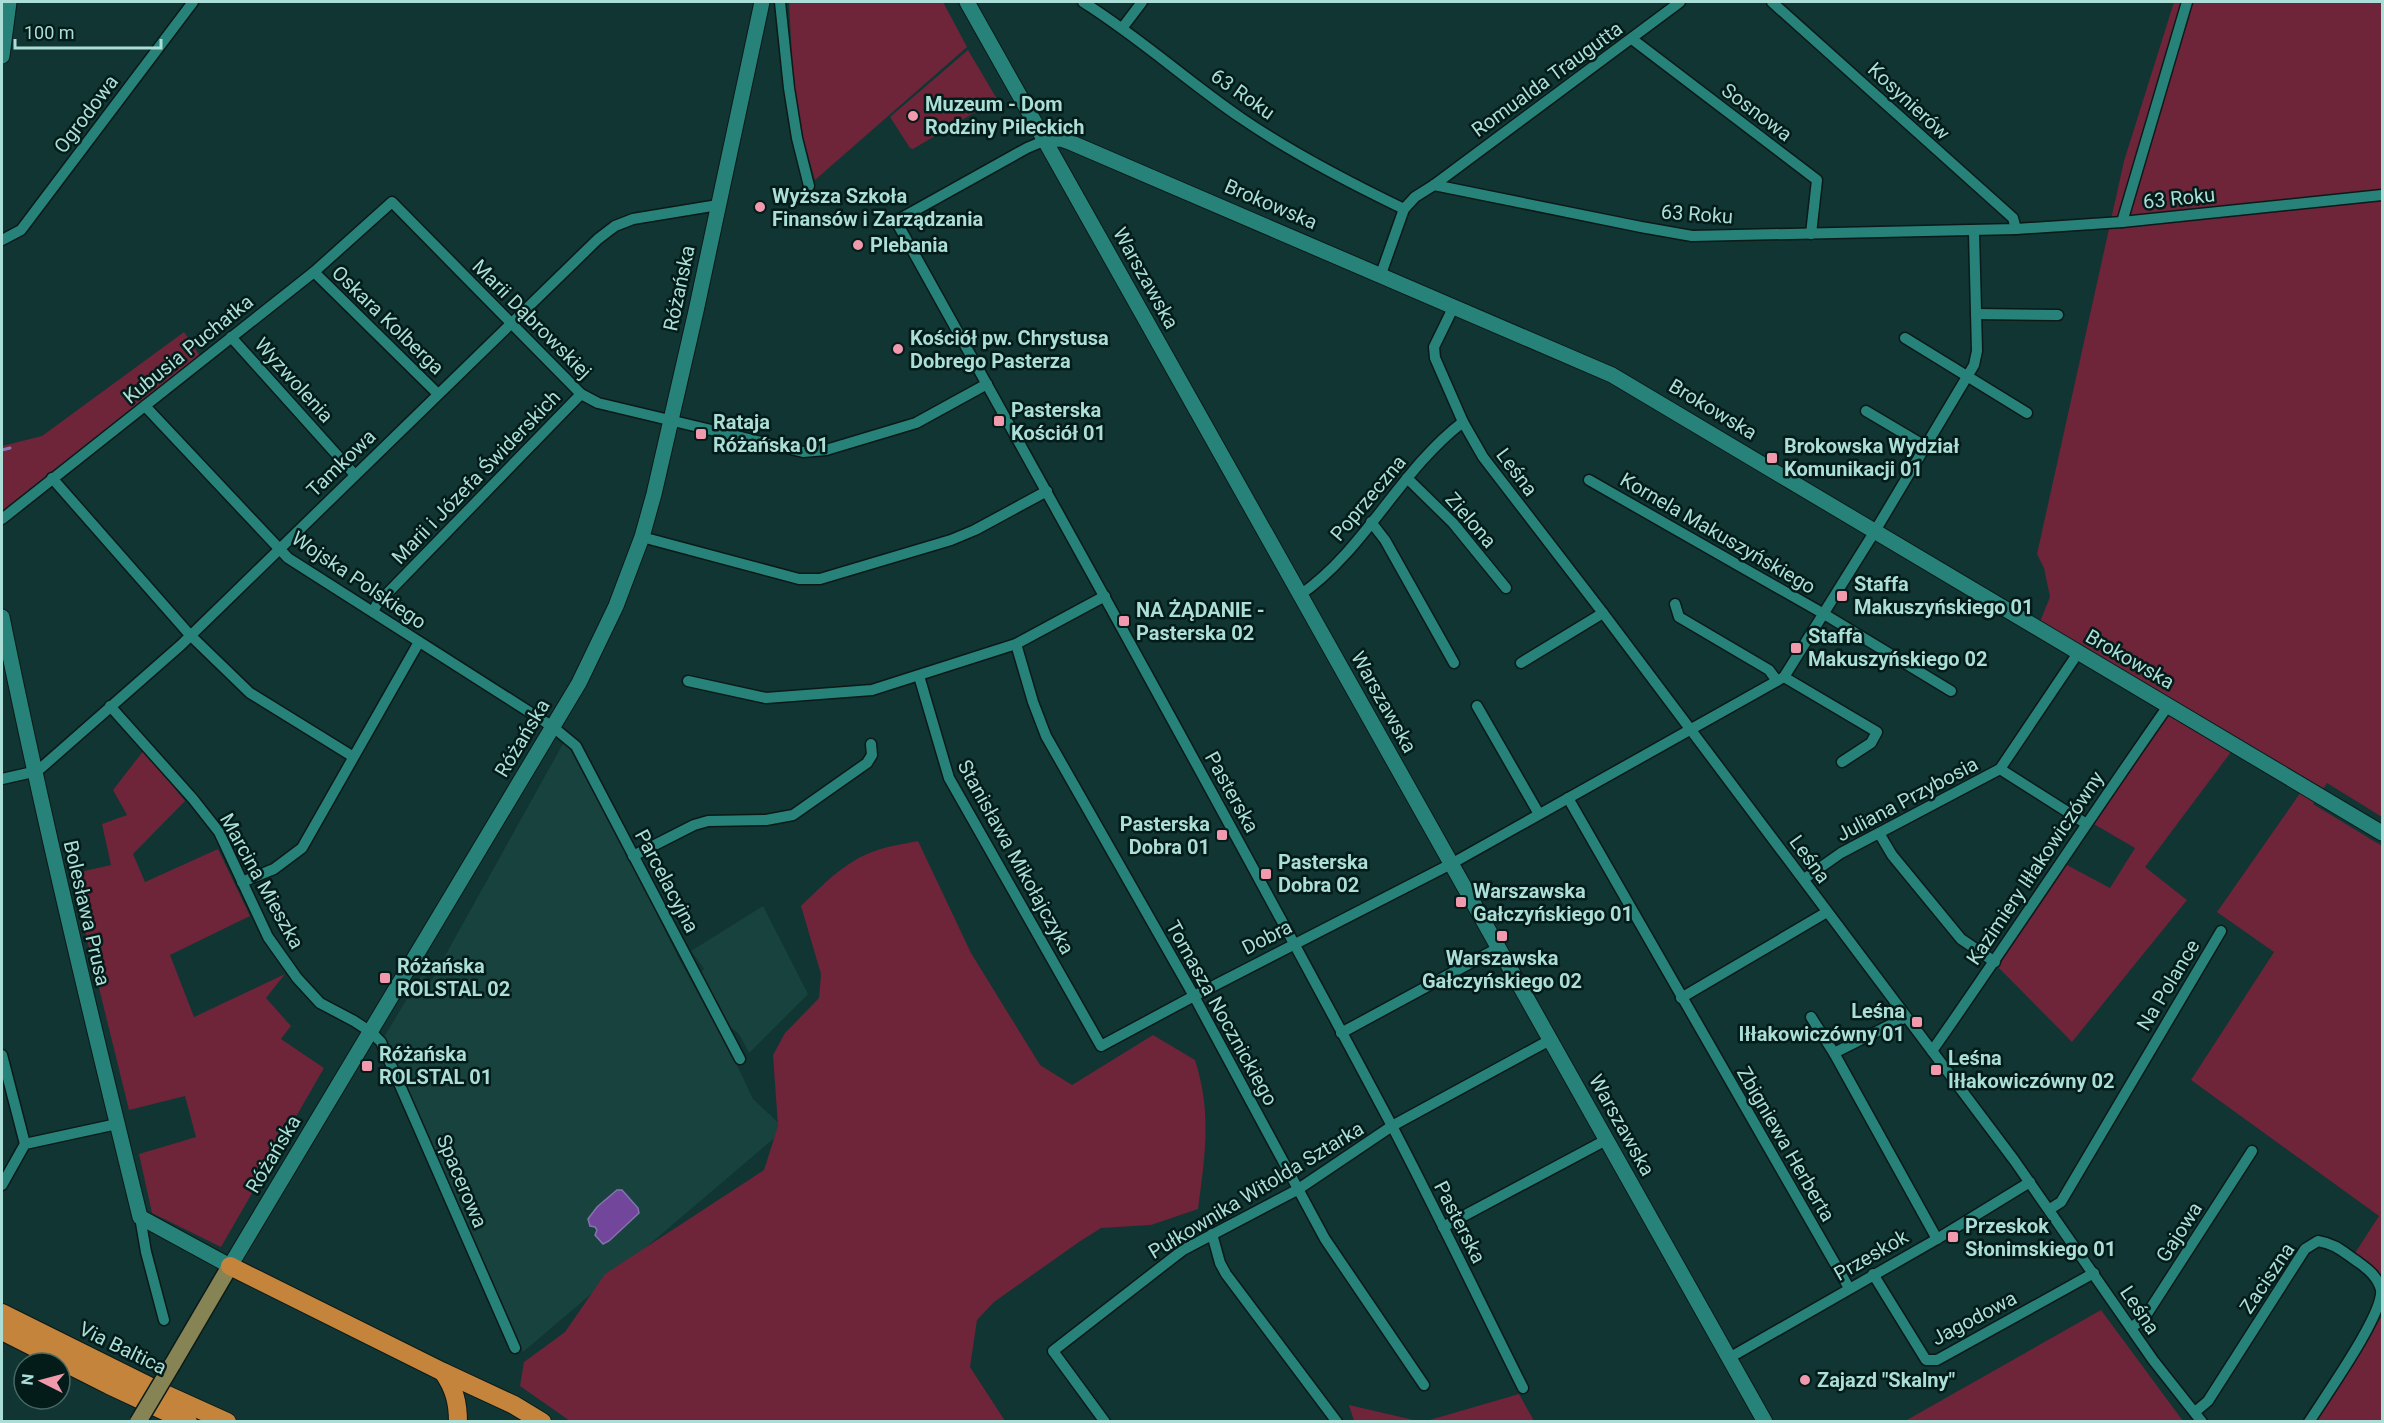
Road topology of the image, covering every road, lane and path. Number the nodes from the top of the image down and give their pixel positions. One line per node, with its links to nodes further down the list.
1 (9, 2): 13 (street)
2 (193, 2): 25 (street, Ogrodowa)
3 (762, 2): 19 (street, Różańska)
4 (780, 2): 16 (street)
5 (967, 2): 14 (street, Warszawska)
6 (1083, 2): 11 (street, 63 Roku)
7 (1142, 2): 11 (street)
8 (1680, 2): 12 (street, Romualda Traugutta)
9 (1772, 2): 22 (street, Kosynierów)
10 (2187, 2): 21 (street)
11 (1124, 27): 20 (street, 63 Roku)
12 (1632, 39): 15 (street, Romualda Traugutta); 24 (street, Sosnowa)
13 (2, 56)
14 (1046, 140): 27 (street, Brokowska); 35 (street, Pasterska); 55 (street, Warszawska)
15 (1434, 184): 20 (street); 24 (street, 63 Roku)
16 (810, 186)
17 (2382, 195): 21 (street, 63 Roku)
18 (392, 202): 26 (street, Kubusia Puchatka); 31 (street, Marii Dąbrowskiej)
19 (718, 205): 31 (street, Tamkowa); 41 (street, Różańska)
20 (1404, 209): 27 (street)
21 (2122, 222): 22 (street, 63 Roku)
22 (2016, 229): 23 (street, 63 Roku)
23 (1974, 232): 24 (street, 63 Roku); 29 (street)
24 (1811, 234)
25 (2, 240)
26 (314, 272): 32 (street, Kubusia Puchatka); 36 (street, Oskara Kolberga)
27 (1381, 274): 28 (street, Brokowska)
28 (1454, 306): 42 (street, Leśna); 51 (street, Brokowska)
29 (1976, 314): 30 (street); 34 (street)
30 (2058, 315)
31 (510, 323): 36 (street, Tamkowa); 37 (street, Marii Dąbrowskiej)
32 (231, 337): 38 (street, Kubusia Puchatka); 44 (street, Wyzwolenia)
33 (1905, 338): 34 (street)
34 (1968, 376): 40 (street); 43 (street)
35 (987, 384): 41 (street, Marii Dąbrowskiej); 48 (street, Pasterska)
36 (438, 394): 44 (street, Tamkowa)
37 (581, 394): 41 (street, Marii Dąbrowskiej); 58 (street, Marii i Józefa Świderskich)
38 (145, 406): 45 (street, Kubusia Puchatka); 53 (street, Wojska Polskiego)
39 (1866, 411): 43 (street)
40 (2027, 413)
41 (672, 419): 52 (street, Różańska)
42 (1463, 422): 46 (street, Poprzeczna); 59 (street, Leśna)
43 (1925, 446): 51 (street)
44 (355, 475): 53 (street, Tamkowa)
45 (51, 478): 49 (street, Kubusia Puchatka); 62 (street)
46 (1407, 478): 50 (street, Poprzeczna); 54 (street, Zielona)
47 (1589, 480): 60 (street, Kornela Makuszyńskiego)
48 (1047, 491): 52 (street); 56 (street, Pasterska)
49 (2, 519)
50 (1371, 522): 55 (street, Poprzeczna); 66 (street)
51 (1875, 531): 60 (street); 65 (street, Brokowska)
52 (642, 537): 75 (street, Różańska)
53 (278, 549): 58 (street, Wojska Polskiego); 62 (street, Tamkowa)
54 (1506, 588)
55 (1300, 595): 89 (street, Warszawska)
56 (1105, 596): 64 (street); 94 (street, Pasterska)
57 (1675, 604): 69 (street)
58 (373, 612): 63 (street, Wojska Polskiego)
59 (1603, 613): 67 (street); 76 (street, Leśna)
60 (1824, 614): 69 (street); 71 (street, Kornela Makuszyńskiego)
61 (2, 617): 81 (street, Bolesława Prusa)
62 (190, 635): 73 (street, Tamkowa); 78 (street)
63 (418, 642): 75 (street, Wojska Polskiego); 78 (street)
64 (1016, 644): 68 (street); 97 (street, Tomasza Nocznickiego)
65 (2079, 653): 72 (street, Brokowska); 80 (street, Juliana Przybosia)
66 (1454, 663)
67 (1521, 663)
68 (919, 676): 70 (street); 104 (street, Stanisława Mikołajczyka)
69 (1780, 679): 76 (street, Dobra); 79 (street)
70 (688, 681)
71 (1951, 691)
72 (2168, 705): 85 (street, Kazimiery Iłłakowiczówny); 87 (street, Brokowska)
73 (110, 706): 81 (street, Tamkowa); 91 (street, Marcina Mieszka)
74 (1477, 706): 84 (street)
75 (553, 728): 88 (street, Parcelacyjna); 101 (street, Różańska)
76 (1689, 729): 83 (street, Dobra); 90 (street, Leśna)
77 (871, 744): 88 (street)
78 (352, 756): 91 (street)
79 (1842, 762)
80 (2000, 769): 85 (street); 86 (street, Juliana Przybosia)
81 (33, 772): 82 (street, Tamkowa); 109 (street, Bolesława Prusa)
82 (2, 778)
83 (1568, 798): 84 (street, Dobra); 98 (street, Zbigniewa Herberta)
84 (1539, 814): 89 (street, Dobra)
85 (2085, 823): 96 (street, Kazimiery Iłłakowiczówny)
86 (1879, 833): 90 (street, Juliana Przybosia); 96 (street)
87 (2382, 833)
88 (633, 856): 108 (street, Parcelacyjna)
89 (1451, 864): 94 (street, Dobra); 95 (street, Warszawska)
90 (1804, 879): 92 (street, Leśna)
91 (242, 882): 101 (street, Marcina Mieszka)
92 (1827, 912): 98 (street); 100 (street, Leśna)
93 (2221, 931): 118 (street, Na Polance)
94 (1294, 943): 97 (street, Dobra); 102 (street, Pasterska)
95 (1498, 948): 102 (street); 103 (street, Warszawska)
96 (1995, 962): 105 (street, Kazimiery Iłłakowiczówny)
97 (1194, 996): 104 (street, Dobra); 117 (street, Tomasza Nocznickiego)
98 (1681, 998): 126 (street, Zbigniewa Herberta)
99 (1811, 1017): 106 (street)
100 (1906, 1017): 105 (street, Leśna); 106 (street)
101 (371, 1032): 123 (street, Różańska); 131 (street, Spacerowa)
102 (1341, 1033): 110 (street, Pasterska)
103 (1550, 1040): 110 (street, Pułkownika Witolda Sztarka); 111 (street, Warszawska)
104 (1101, 1046)
105 (1932, 1051): 115 (street, Leśna)
106 (1834, 1053): 122 (street)
107 (2, 1055): 112 (street)
108 (740, 1059)
109 (117, 1124): 112 (street); 119 (street, Bolesława Prusa)
110 (1392, 1126): 117 (street, Pułkownika Witolda Sztarka); 120 (street, Pasterska)
111 (1606, 1140): 120 (street); 132 (street, Warszawska)
112 (25, 1144): 114 (street)
113 (2252, 1151): 129 (street, Gajowa)
114 (7, 1166): 116 (street)
115 (2030, 1182): 118 (street, Leśna); 122 (street, Przeskok)
116 (2, 1185)
117 (1297, 1190): 121 (street, Pułkownika Witolda Sztarka); 134 (street, Tomasza Nocznickiego)
118 (2050, 1209): 124 (street, Leśna)
119 (140, 1217): 123 (street); 128 (street, Bolesława Prusa)
120 (1443, 1227): 135 (street, Pasterska)
121 (1212, 1234): 142 (street, Pułkownika Witolda Sztarka); 143 (street)
122 (1937, 1239): 125 (street, Przeskok)
123 (230, 1266): 133 (highway); 137 (main road, Różańska, bridge)
124 (2094, 1273): 125 (street, Jagodowa); 129 (street, Leśna)
125 (1873, 1274): 126 (street, Przeskok)
126 (1849, 1288): 132 (street, Przeskok)
127 (2, 1313): 139 (highway, Via Baltica)
128 (164, 1320)
129 (2131, 1328): 136 (street, Leśna)
130 (2, 1331): 138 (highway, Via Baltica)
131 (515, 1348)
132 (1730, 1358): 144 (street, Warszawska)
133 (443, 1372): 140 (highway); 141 (highway)
134 (1424, 1385)
135 (1523, 1388)
136 (2195, 1412): 145 (street, Leśna); 146 (street, Zaciszna)
137 (138, 1422)
138 (188, 1422)
139 (227, 1422)
140 (458, 1422)
141 (542, 1422)
142 (1105, 1422)
143 (1337, 1422)
144 (1766, 1422)
145 (2202, 1422)
146 (2309, 1422)

